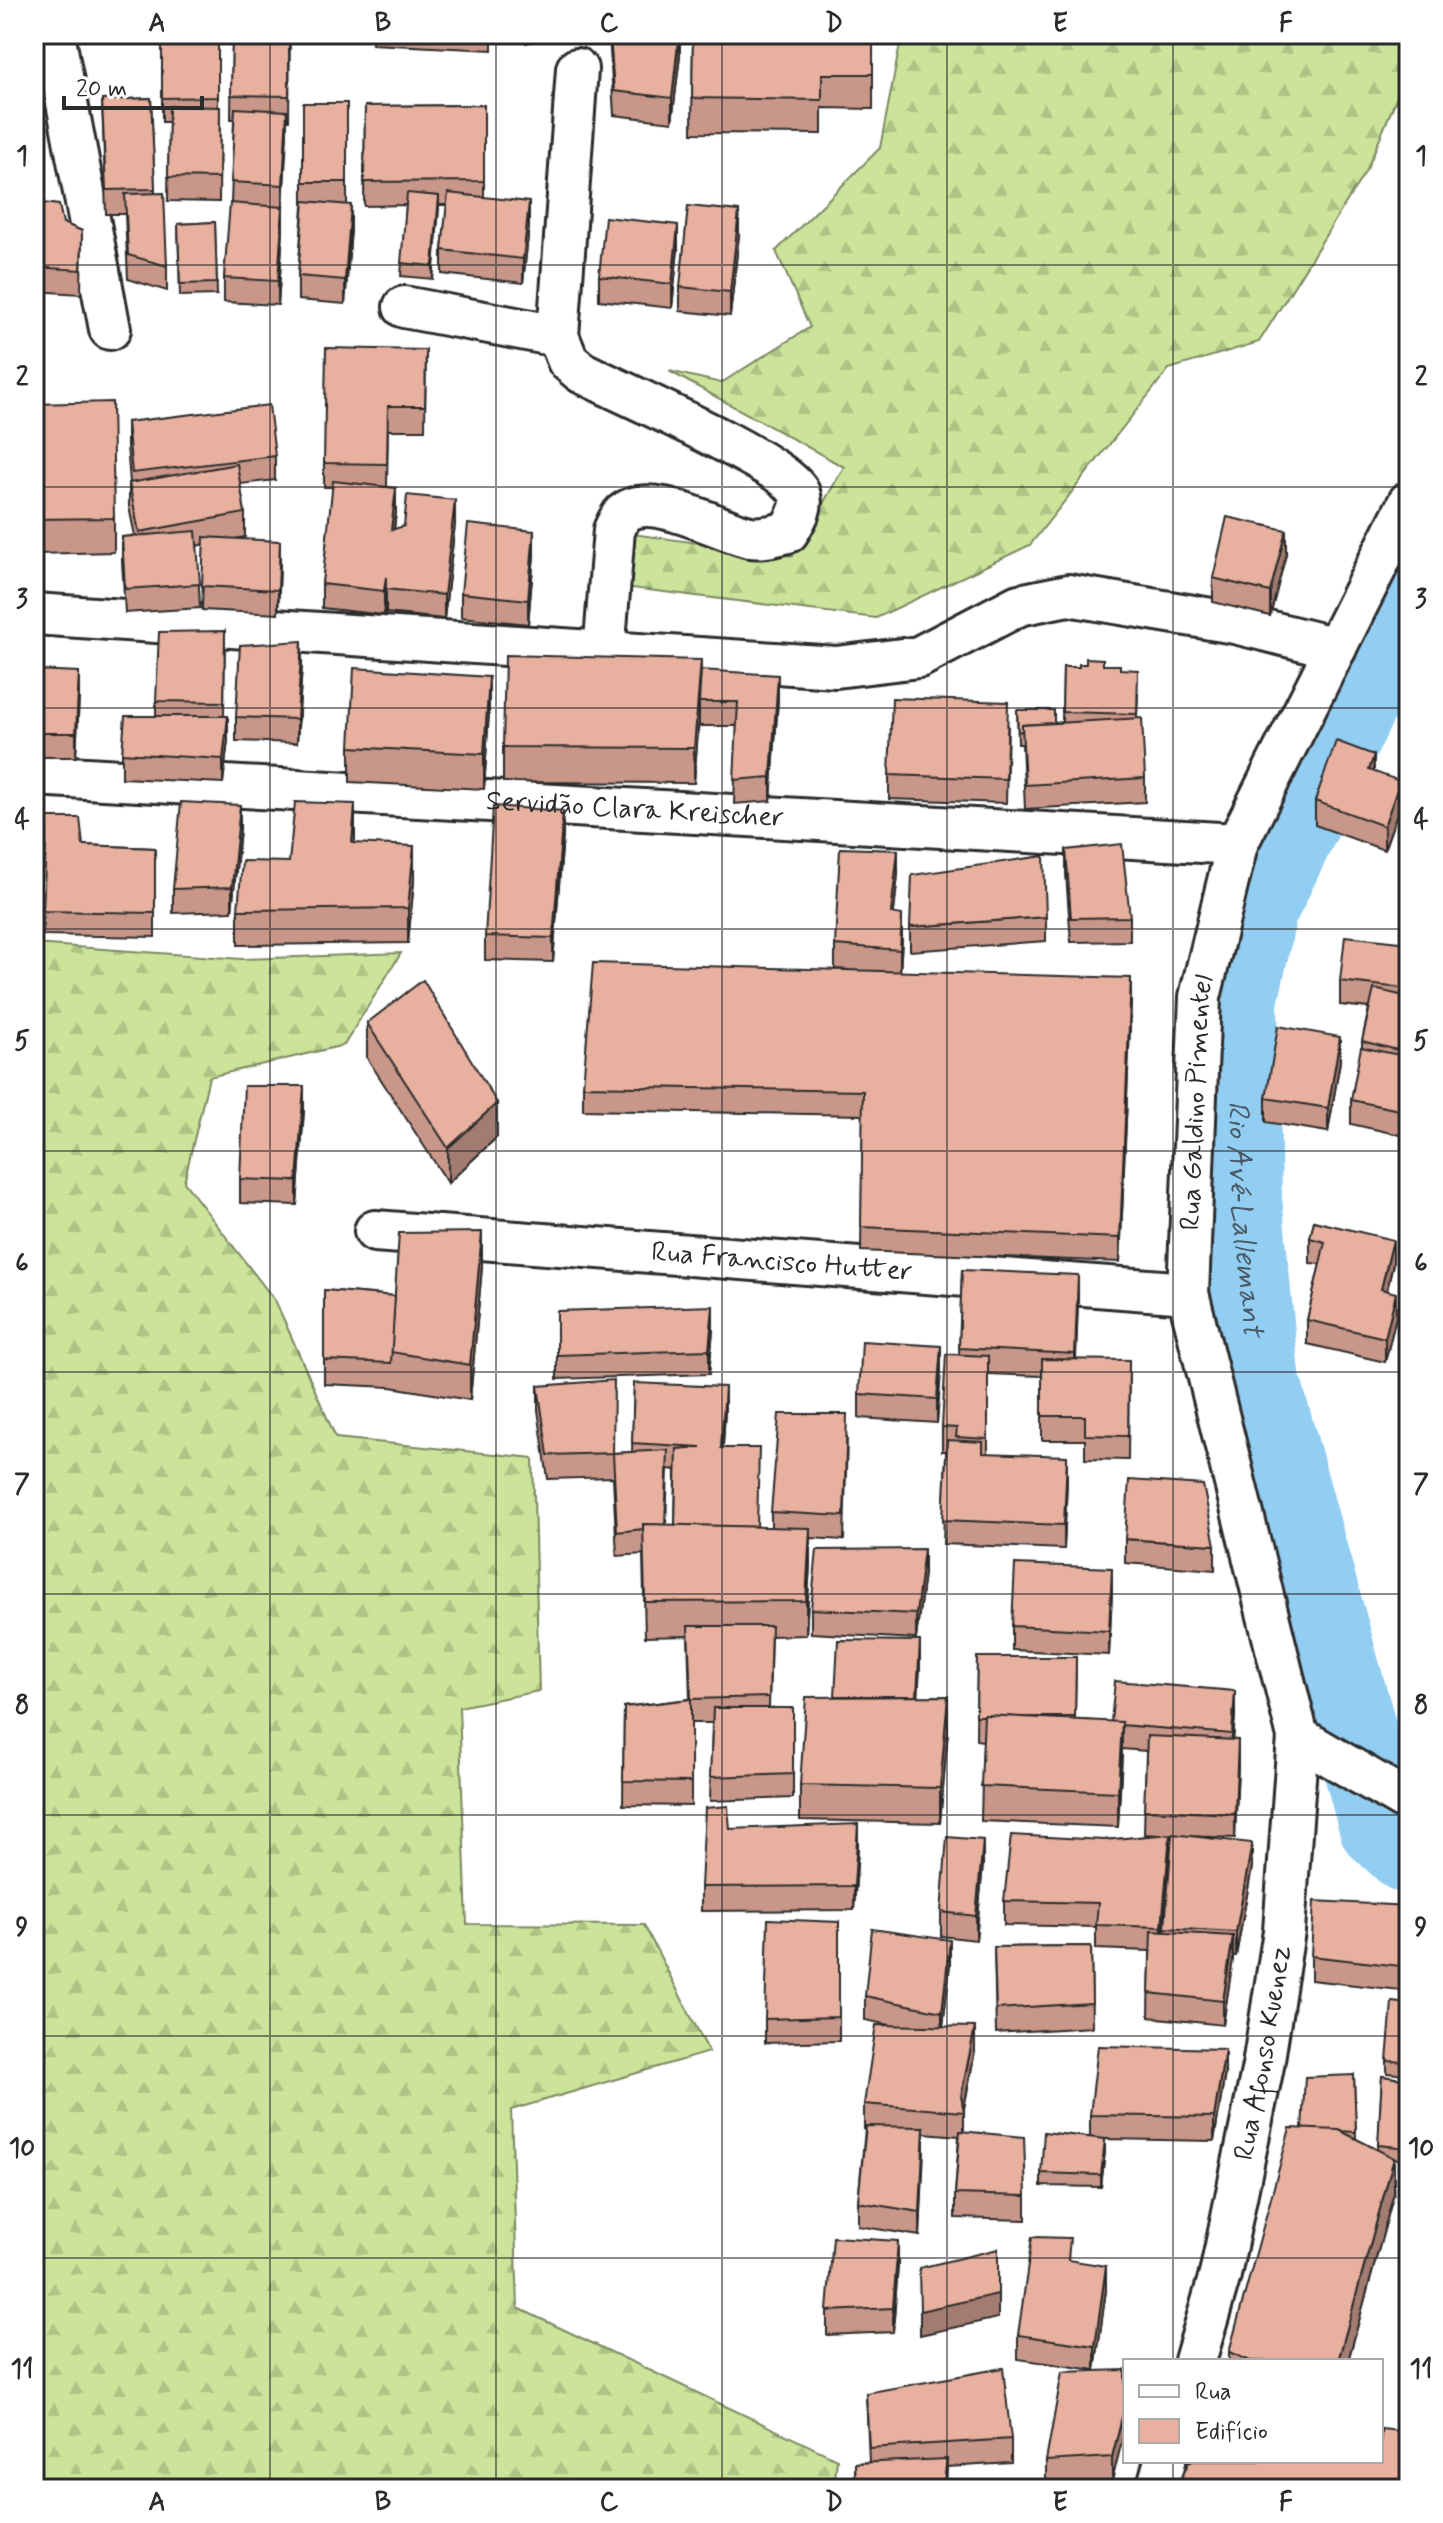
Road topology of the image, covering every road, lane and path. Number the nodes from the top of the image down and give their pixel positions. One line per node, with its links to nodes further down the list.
1 (54, 34): 4 (street)
2 (577, 69): 5 (street)
3 (404, 307): 5 (street)
4 (110, 329)
5 (558, 336): 9 (street)
6 (1409, 502): 8 (street, Rua Galdino Pimentel)
7 (34, 614): 9 (street)
8 (1336, 648): 9 (street); 11 (street, Rua Galdino Pimentel)
9 (604, 653)
10 (34, 775): 11 (street, Servidão Clara Kreischer)
11 (1237, 844): 13 (street, Rua Galdino Pimentel)
12 (375, 1231): 13 (street, Rua Francisco Hutter)
13 (1188, 1293): 14 (street, Rua Galdino Pimentel)
14 (1300, 1738): 15 (street); 16 (street, Rua Afonso Kuenez)
15 (1409, 1802)
16 (1196, 2359)
17 (1164, 2463): 18 (street)
18 (1157, 2489)

